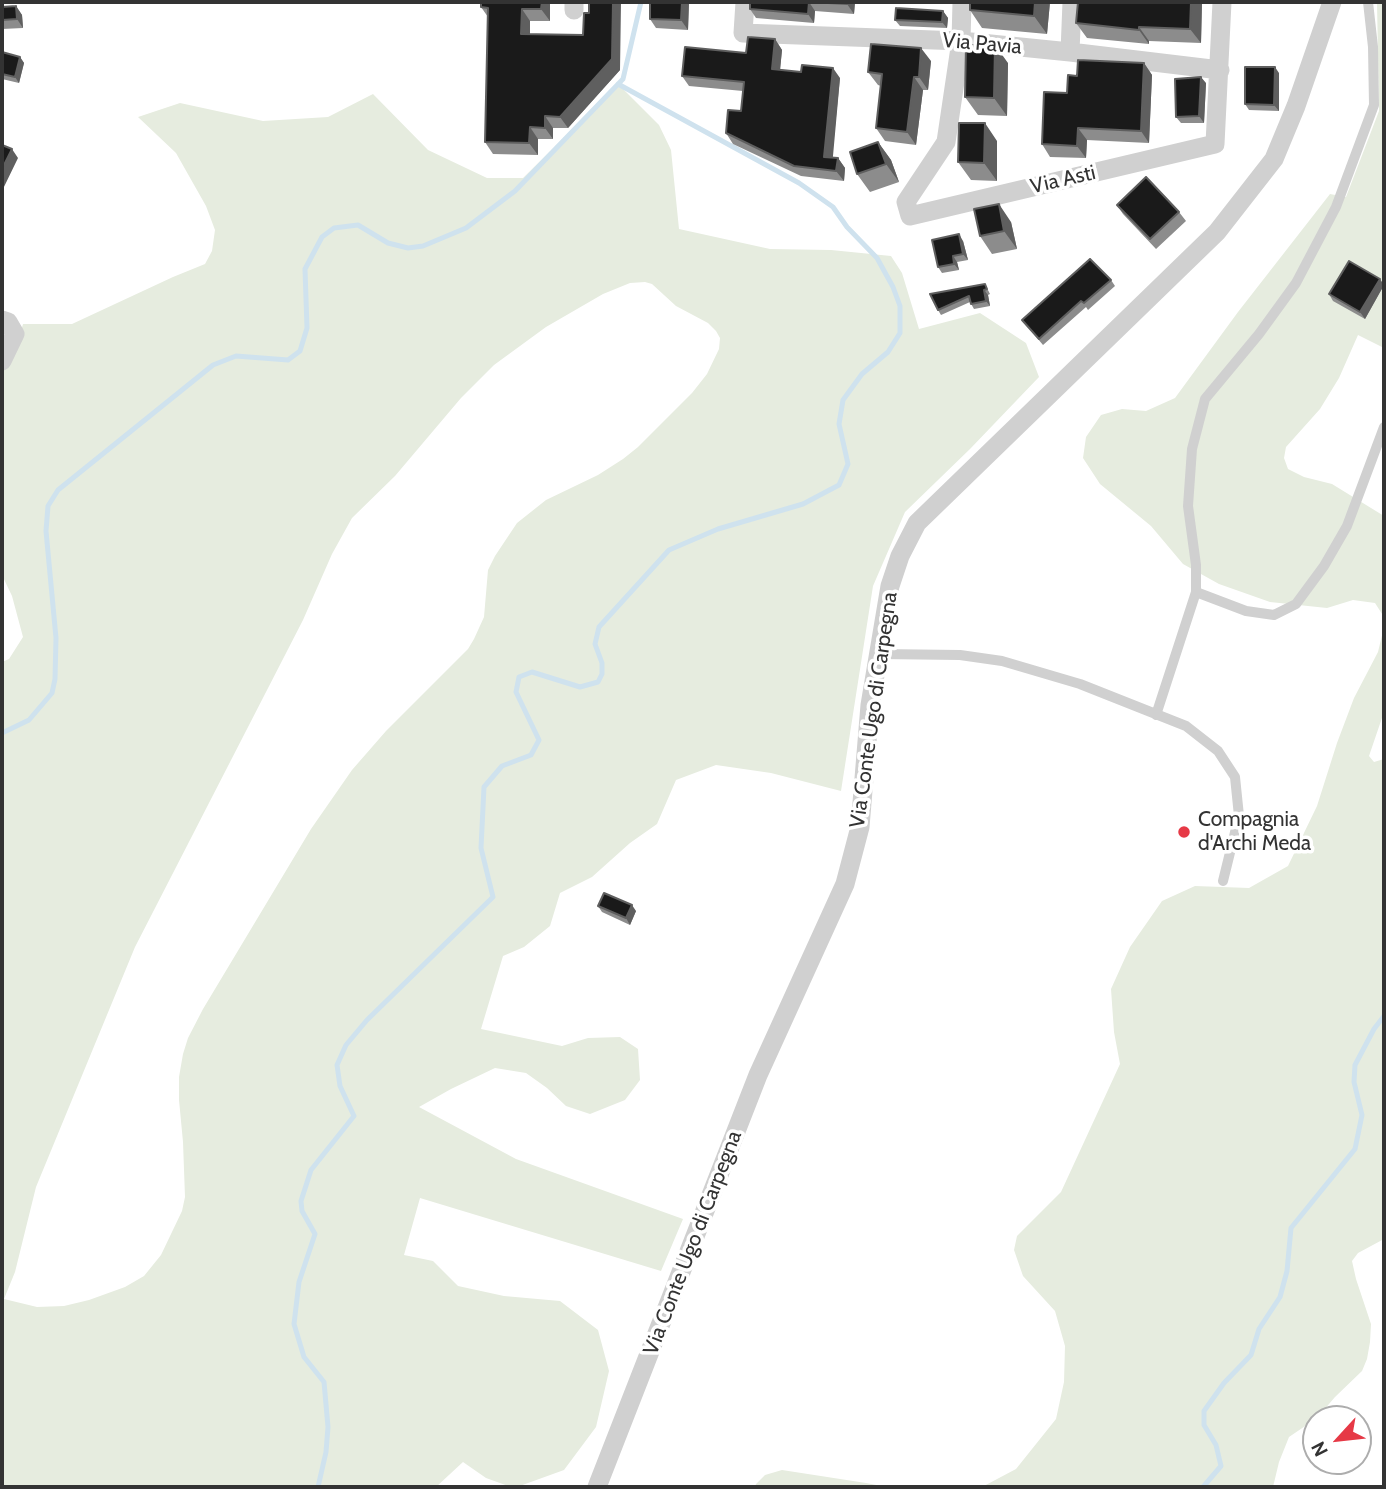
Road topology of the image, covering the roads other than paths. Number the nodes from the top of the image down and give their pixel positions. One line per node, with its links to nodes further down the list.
1 (745, 2): 7 (street, Via Pavia)
2 (962, 2): 7 (street)
3 (1072, 2): 8 (street)
4 (1222, 2): 9 (street)
5 (1332, 2): 14 (street, Via Conte Ugo di Carpegna)
6 (1368, 2): 13 (lane)
7 (961, 41): 8 (street, Via Pavia); 9 (street, Via Asti)
8 (1070, 52): 9 (street, Via Pavia)
9 (1220, 70)
10 (2, 320): 11 (street)
11 (2, 361)
12 (1384, 427): 13 (lane)
13 (1196, 592): 15 (lane)
14 (879, 653): 15 (lane); 17 (street, Via Conte Ugo di Carpegna)
15 (1156, 715): 16 (lane)
16 (1223, 881)
17 (597, 1487)

